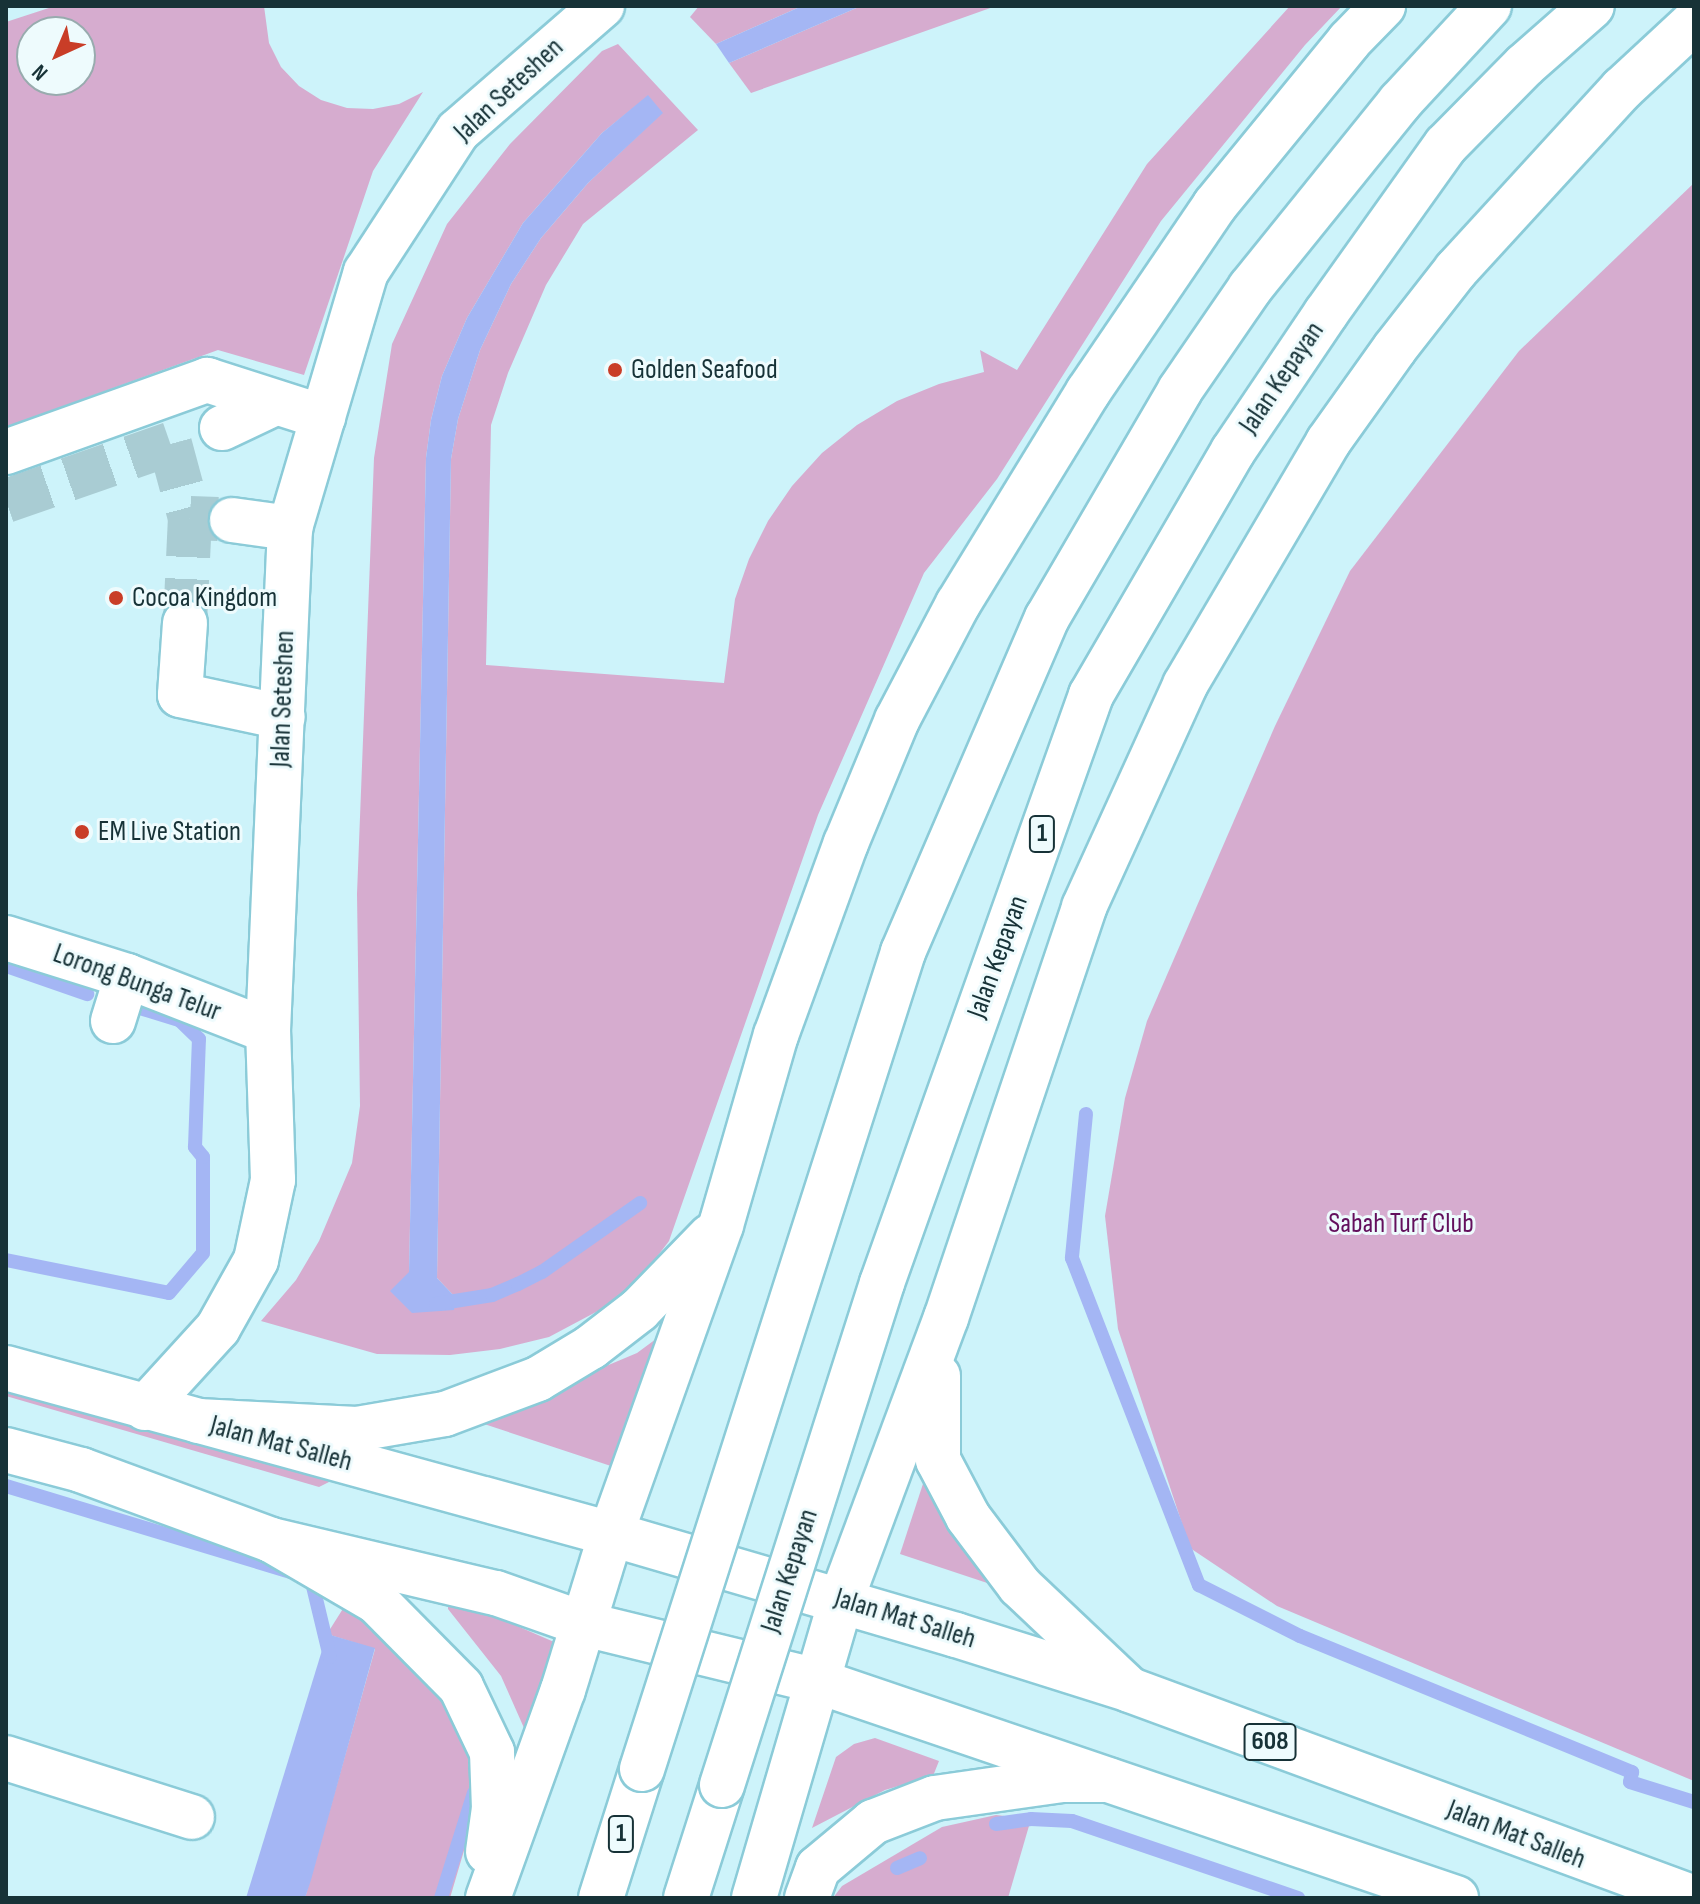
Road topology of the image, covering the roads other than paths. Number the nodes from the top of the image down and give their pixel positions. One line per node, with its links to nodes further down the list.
1 (602, 6): 7 (main road, Jalan Seteshen)
2 (1383, 6): 18 (main road)
3 (1489, 6): 34 (main road, 1, bridge)
4 (1592, 6): 35 (main road, Jalan Kepayan / 1, bridge)
5 (1694, 22): 19 (main road)
6 (273, 404): 7 (main road); 8 (main road); 9 (main road)
7 (323, 417): 11 (main road, Jalan Seteshen)
8 (222, 428)
9 (6, 452)
10 (232, 520): 11 (main road)
11 (290, 528): 13 (main road, Jalan Seteshen)
12 (185, 623): 13 (main road)
13 (283, 717): 17 (main road, Jalan Seteshen)
14 (6, 938): 15 (main road, Lorong Bunga Telur)
15 (127, 976): 16 (main road); 17 (main road, Lorong Bunga Telur)
16 (113, 1021)
17 (268, 1031): 21 (main road, Jalan Seteshen)
18 (721, 1225): 22 (main road); 24 (main road)
19 (946, 1318): 26 (main road); 29 (main road)
20 (6, 1368): 21 (main road, Jalan Mat Salleh)
21 (145, 1408): 22 (main road, Jalan Mat Salleh)
22 (198, 1421): 24 (main road, Jalan Mat Salleh)
23 (6, 1450): 25 (main road)
24 (611, 1534): 26 (main road, Jalan Mat Salleh / 608); 27 (main road)
25 (271, 1540): 27 (main road); 33 (main road)
26 (841, 1600): 28 (main road); 29 (main road, Jalan Mat Salleh / 608)
27 (584, 1624): 28 (main road); 33 (main road)
28 (817, 1681): 31 (main road); 36 (main road)
29 (1130, 1690): 39 (main road, Jalan Mat Salleh / 608)
30 (6, 1758): 32 (main road)
31 (1108, 1780): 37 (main road); 38 (main road)
32 (192, 1817)
33 (486, 1898)
34 (601, 1898)
35 (686, 1898)
36 (754, 1898)
37 (807, 1898)
38 (1456, 1898)
39 (1694, 1898)

